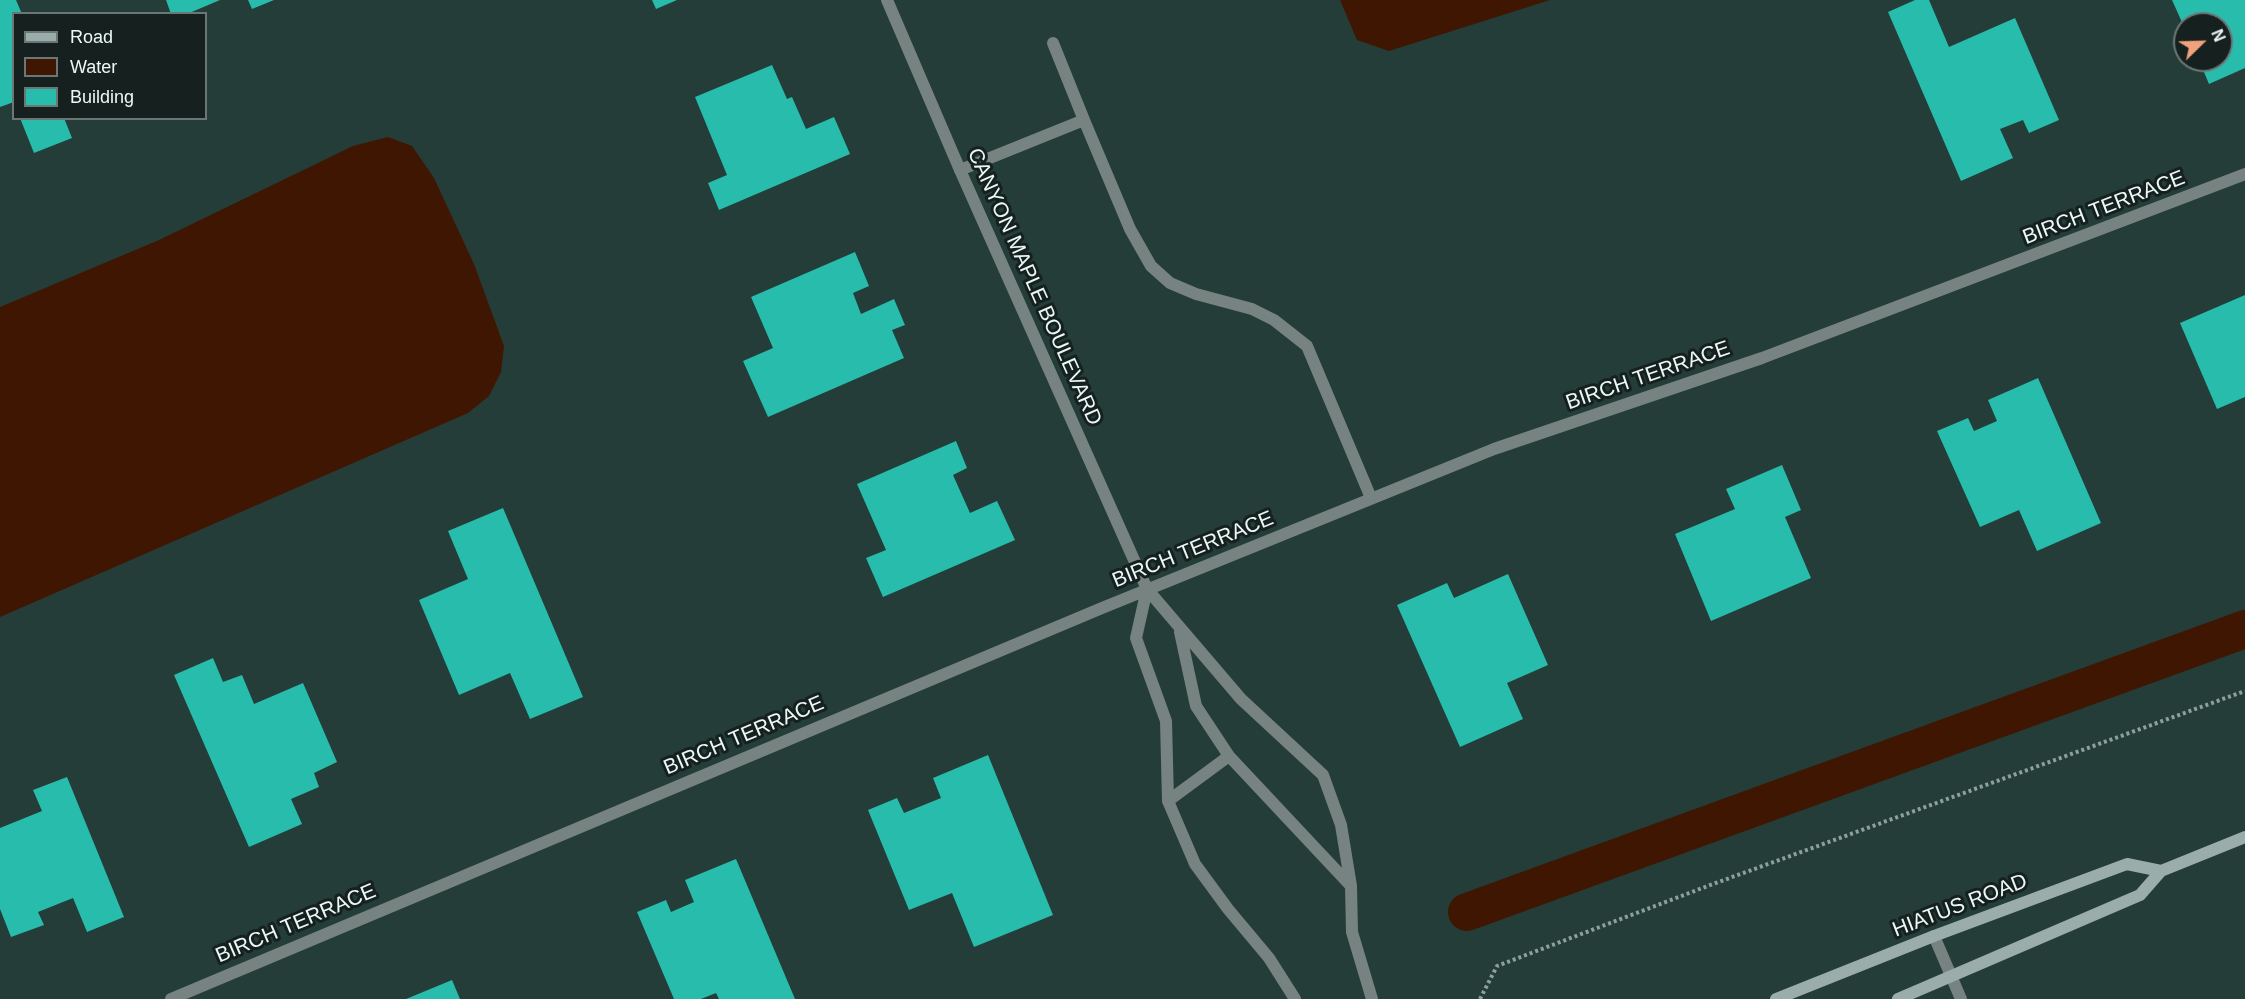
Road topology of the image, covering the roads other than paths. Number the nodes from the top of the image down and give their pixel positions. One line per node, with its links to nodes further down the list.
1 (887, 0): 4 (street, CANYON MAPLE BOULEVARD)
2 (1053, 43): 3 (street)
3 (1084, 120): 4 (street); 6 (street)
4 (960, 170): 7 (street, CANYON MAPLE BOULEVARD)
5 (2245, 174): 6 (street, BIRCH TERRACE)
6 (1371, 498): 7 (street, BIRCH TERRACE)
7 (1147, 590): 8 (street, CANYON MAPLE BOULEVARD); 10 (street); 16 (street, BIRCH TERRACE)
8 (1180, 631): 9 (street, CANYON MAPLE BOULEVARD); 13 (street, CANYON MAPLE BOULEVARD)
9 (1229, 756): 10 (street); 13 (street, CANYON MAPLE BOULEVARD)
10 (1168, 801): 17 (street)
11 (2245, 837): 12 (street)
12 (2161, 871): 14 (street, HIATUS ROAD); 15 (street)
13 (1351, 886): 18 (street, CANYON MAPLE BOULEVARD)
14 (1934, 936): 15 (street); 19 (street, HIATUS ROAD)
15 (1951, 976): 20 (street); 21 (street)
16 (171, 999)
17 (1295, 999)
18 (1371, 999)
19 (1776, 999)
20 (1898, 999)
21 (1961, 999)

